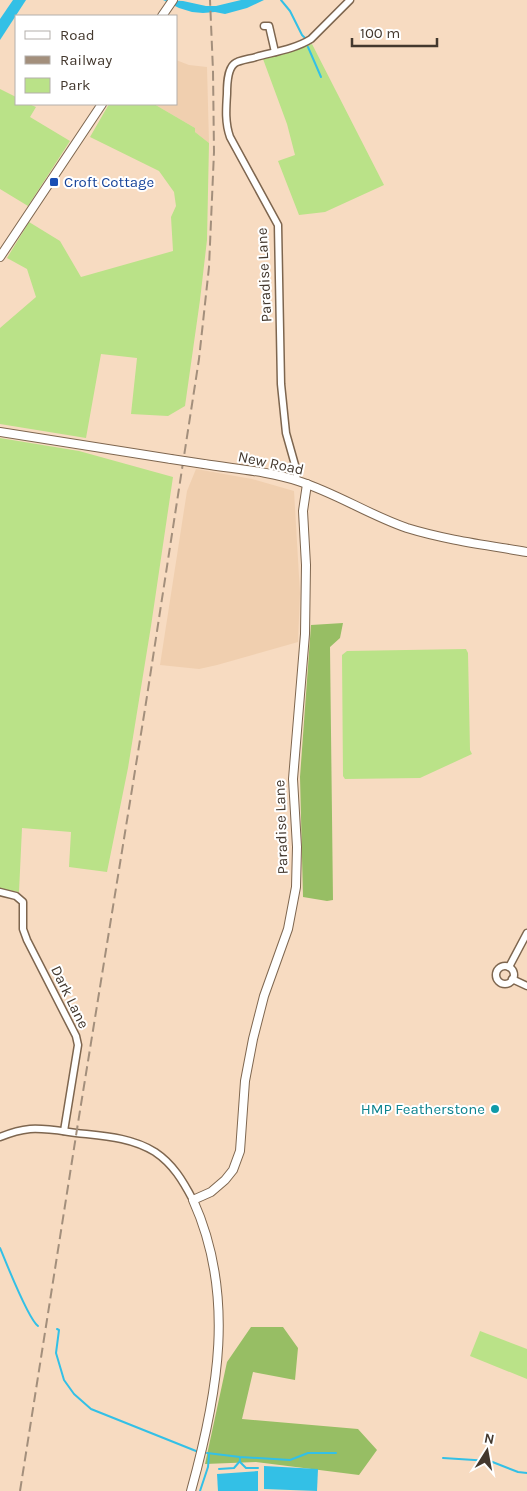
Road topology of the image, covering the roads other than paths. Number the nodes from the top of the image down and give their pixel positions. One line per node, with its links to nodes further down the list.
1 (350, 0): 5 (street, Paradise Lane)
2 (170, 4): 3 (street)
3 (163, 15)
4 (264, 26): 5 (street)
5 (275, 52): 9 (street, Paradise Lane)
6 (101, 105): 7 (street)
7 (0, 257)
8 (0, 432): 9 (street, New Road, bridge)
9 (296, 480): 10 (street, New Road)
10 (307, 484): 11 (street, New Road); 19 (street, Paradise Lane)
11 (527, 552)
12 (0, 892): 17 (street, Dark Lane)
13 (527, 933): 14 (street)
14 (509, 968): 15 (street); 15 (street)
15 (512, 979): 16 (street)
16 (527, 986)
17 (64, 1131): 18 (street); 19 (street)
18 (0, 1137)
19 (193, 1200): 20 (street)
20 (191, 1491)

